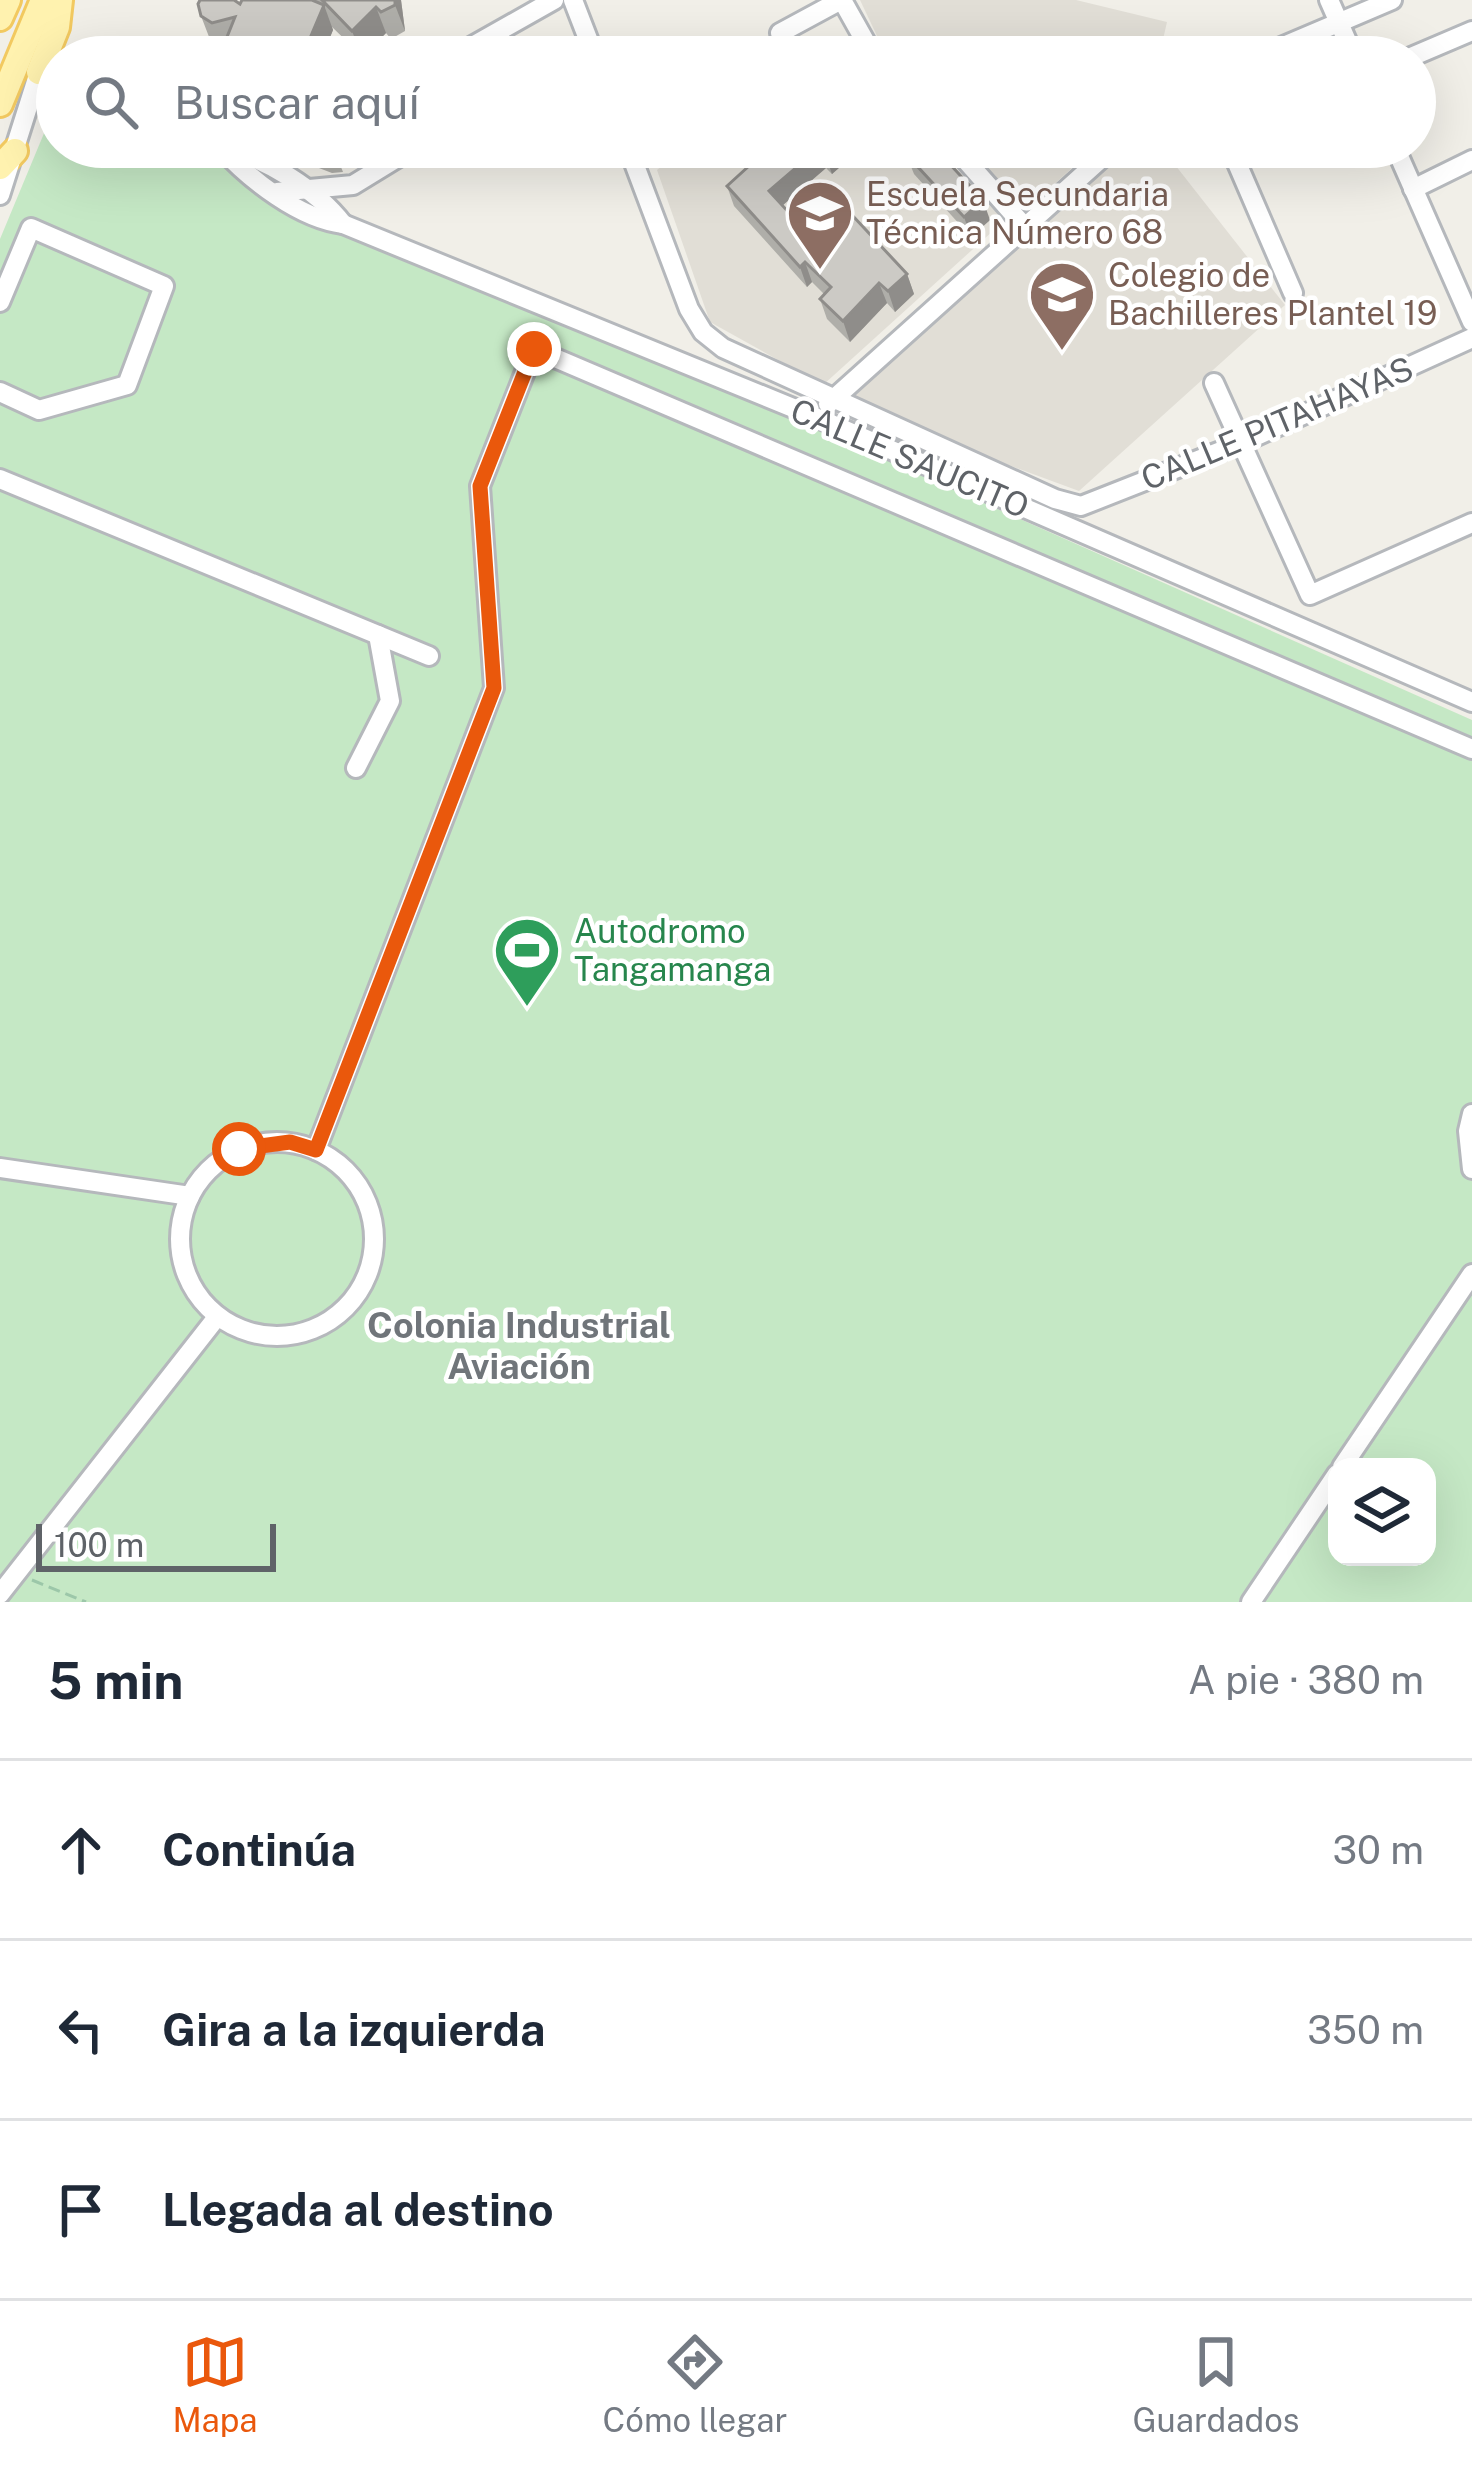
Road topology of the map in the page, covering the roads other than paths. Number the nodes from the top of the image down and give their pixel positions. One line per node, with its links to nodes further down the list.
1 (8, 0): 9 (main road)
2 (43, 0): 20 (main road)
3 (60, 0): 13 (main road)
4 (554, 0): 14 (street)
5 (573, 0): 15 (street)
6 (842, 0): 12 (street); 16 (street)
7 (1329, 0): 10 (street)
8 (1392, 0): 10 (street)
9 (0, 18)
10 (1339, 23): 17 (street); 18 (street)
11 (1472, 31): 19 (street)
12 (780, 33)
13 (51, 36)
14 (490, 36)
15 (587, 36)
16 (861, 36)
17 (1308, 36)
18 (1345, 36)
19 (1436, 47)
20 (28, 70): 21 (main road); 22 (street)
21 (0, 104)
22 (8, 159): 35 (street)
23 (1472, 160): 32 (street)
24 (239, 168): 33 (street, CALLE SAUCITO)
25 (271, 168): 34 (street, CALLE SAUCITO)
26 (381, 168): 34 (street)
27 (637, 168): 44 (street)
28 (973, 168): 37 (street)
29 (1090, 168): 37 (street)
30 (1239, 168): 38 (street)
31 (1404, 168): 32 (street)
32 (1413, 189): 40 (street)
33 (277, 192): 34 (street); 36 (street, CALLE SAUCITO)
34 (310, 193): 36 (street, CALLE SAUCITO)
35 (0, 195)
36 (343, 224): 45 (street, CALLE SAUCITO)
37 (1024, 226): 44 (street)
38 (1293, 293)
39 (0, 302): 43 (street)
40 (1472, 322)
41 (1472, 338): 46 (street, CALLE PITAHAYAS)
42 (1214, 383): 46 (street)
43 (0, 392)
44 (830, 398): 45 (street); 46 (street, CALLE PITAHAYAS)
45 (820, 419): 51 (street, CALLE SAUCITO)
46 (1240, 443): 48 (street)
47 (0, 479): 49 (street)
48 (1472, 523)
49 (378, 634): 50 (street); 53 (street)
50 (429, 656)
51 (1472, 702)
52 (1472, 749): 55 (street)
53 (356, 768)
54 (1472, 1114): 57 (street)
55 (316, 1150): 58 (street); 60 (street)
56 (0, 1168): 58 (street)
57 (1472, 1168)
58 (190, 1196): 60 (street)
59 (1472, 1274): 61 (street)
60 (217, 1317): 63 (street)
61 (1349, 1458)
62 (1328, 1489): 64 (street)
63 (0, 1594)
64 (1251, 1602)

